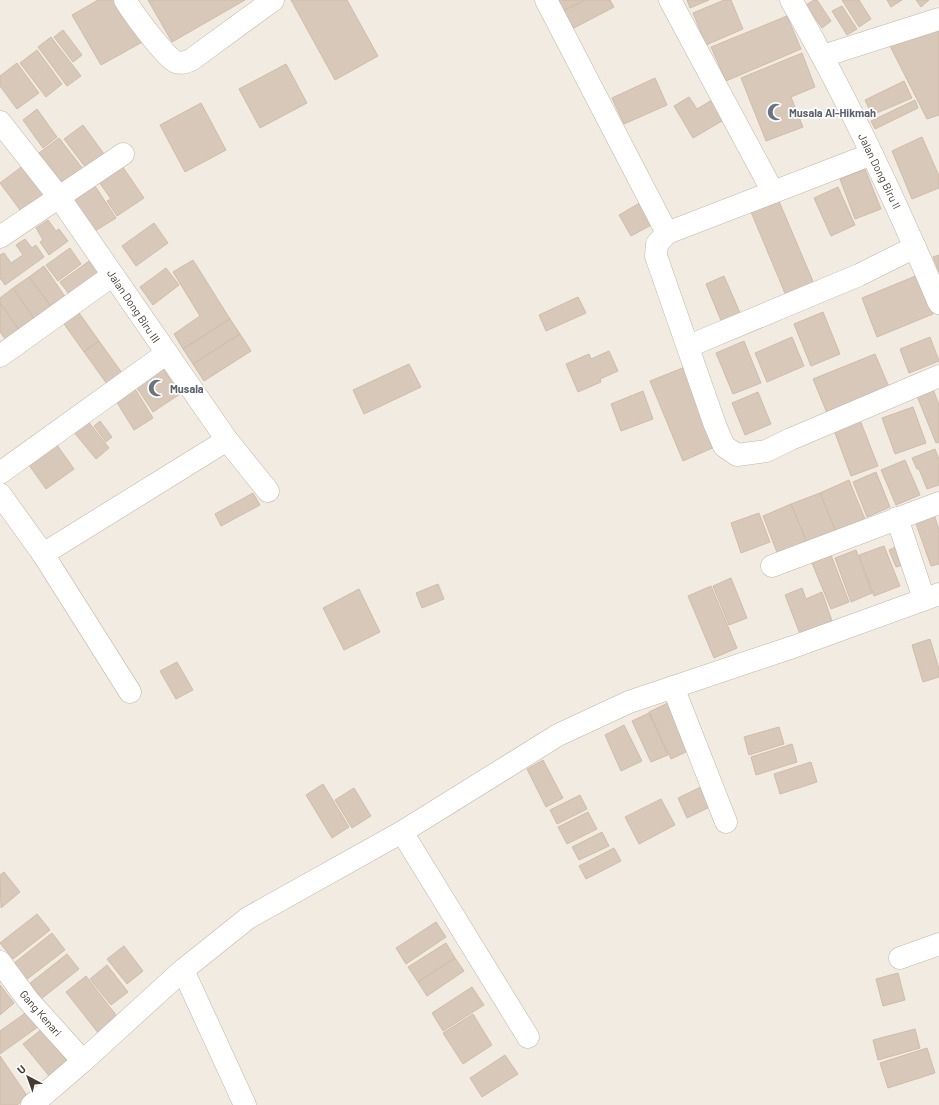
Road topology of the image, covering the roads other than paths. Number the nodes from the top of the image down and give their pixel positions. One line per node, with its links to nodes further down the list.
1 (273, 0): 5 (street)
2 (546, 0): 13 (street)
3 (670, 0): 11 (street)
4 (791, 0): 7 (street, Jalan Dong Biru II)
5 (129, 2)
6 (939, 19): 7 (street)
7 (823, 56): 10 (street, Jalan Dong Biru II)
8 (0, 122): 12 (street, Jalan Dong Biru III)
9 (123, 154): 12 (street)
10 (872, 154): 11 (street); 15 (street, Jalan Dong Biru II)
11 (773, 192): 13 (street)
12 (59, 197): 14 (street); 16 (street, Jalan Dong Biru III)
13 (667, 233): 18 (street)
14 (0, 237)
15 (915, 247): 17 (street, Jalan Dong Biru II); 18 (street)
16 (113, 274): 19 (street, Jalan Dong Biru III); 20 (street)
17 (939, 303)
18 (689, 346): 21 (street)
19 (166, 353): 22 (street, Jalan Dong Biru III); 23 (street)
20 (0, 356)
21 (939, 376)
22 (227, 440): 24 (street, Jalan Dong Biru III); 28 (street)
23 (0, 473)
24 (268, 491)
25 (0, 494): 28 (street)
26 (939, 503): 27 (street)
27 (897, 518): 29 (street); 30 (street)
28 (43, 554): 32 (street)
29 (772, 566)
30 (932, 596): 31 (street)
31 (673, 687): 33 (street); 34 (street)
32 (130, 692)
33 (726, 822)
34 (402, 832): 38 (street); 39 (street)
35 (939, 944): 36 (street)
36 (900, 958)
37 (0, 962): 40 (street, Gang Kenari)
38 (183, 970): 40 (street); 42 (street)
39 (528, 1037)
40 (83, 1061): 41 (street)
41 (32, 1105)
42 (245, 1105)

